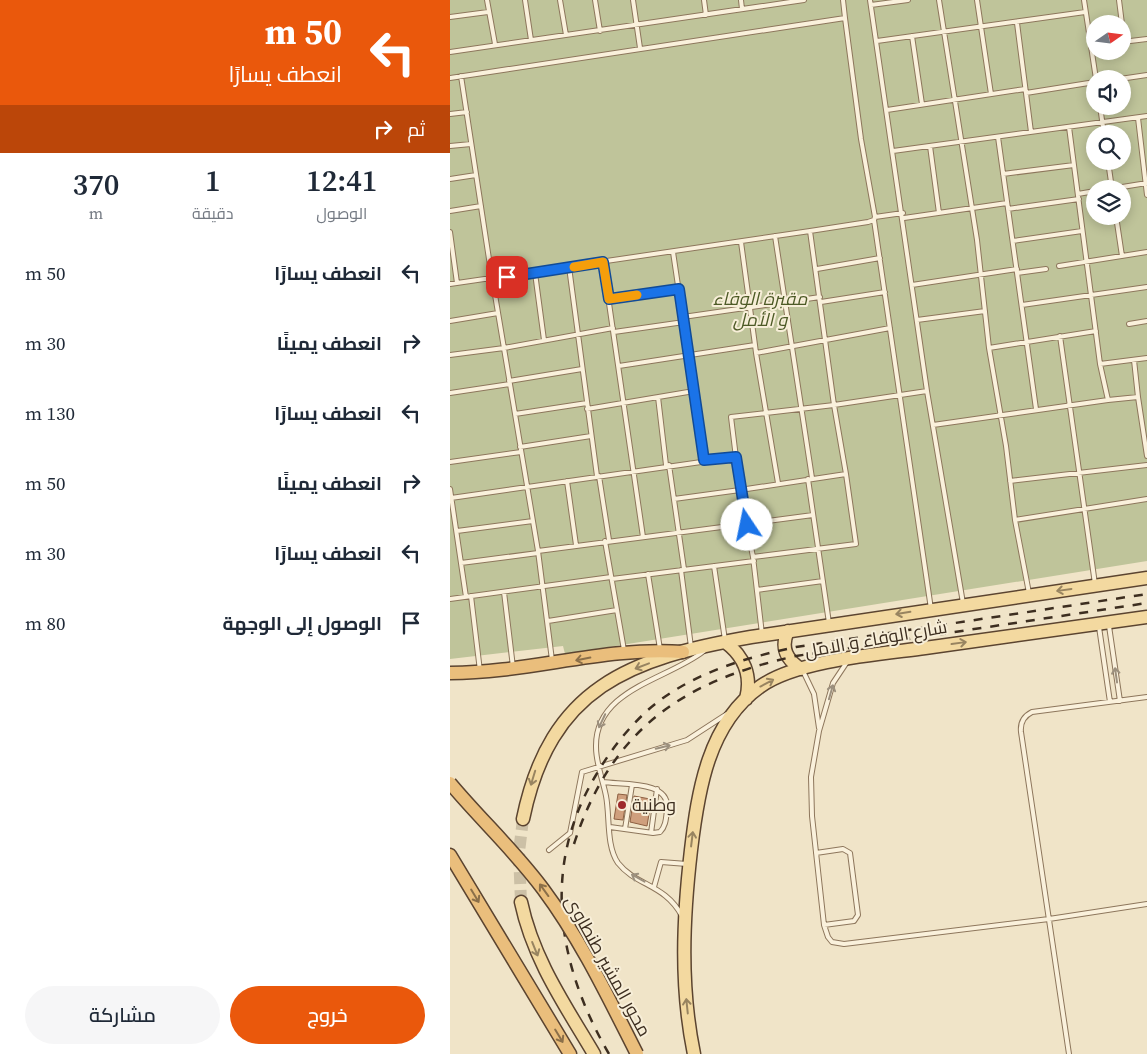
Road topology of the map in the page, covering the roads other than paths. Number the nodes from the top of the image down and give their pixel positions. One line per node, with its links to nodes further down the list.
1 (487, 0): 19 (lane)
2 (525, 0): 34 (lane)
3 (560, 0): 31 (lane)
4 (595, 0): 29 (lane)
5 (633, 0): 27 (lane)
6 (704, 0): 21 (lane)
7 (740, 0): 18 (lane)
8 (804, 0): 16 (lane)
9 (843, 0): 25 (lane)
10 (870, 0): 17 (lane)
11 (908, 0): 17 (lane)
12 (939, 0): 30 (lane)
13 (977, 0): 28 (lane)
14 (1084, 0): 20 (lane)
15 (1119, 0): 22 (lane)
16 (775, 2): 18 (lane)
17 (871, 5): 35 (lane)
18 (742, 10): 21 (lane)
19 (488, 12): 23 (lane); 37 (lane)
20 (1085, 12): 24 (lane); 26 (lane)
21 (706, 15): 27 (lane)
22 (1121, 15)
23 (450, 16)
24 (1086, 16)
25 (845, 18): 38 (lane); 81 (lane)
26 (1017, 23): 28 (lane); 45 (lane)
27 (637, 24): 29 (lane); 38 (lane)
28 (981, 28): 30 (lane); 46 (lane)
29 (600, 31): 31 (lane)
30 (944, 32): 32 (lane); 47 (lane)
31 (566, 35): 34 (lane)
32 (912, 36): 35 (lane); 48 (lane)
33 (1147, 39): 36 (lane)
34 (531, 40): 37 (lane)
35 (877, 41): 49 (lane)
36 (1131, 41)
37 (495, 44): 39 (lane)
38 (640, 48): 41 (lane)
39 (450, 52)
40 (1147, 75): 42 (lane)
41 (461, 76): 43 (lane); 50 (lane)
42 (1131, 77)
43 (450, 78)
44 (1086, 82): 45 (lane)
45 (1026, 91): 46 (lane); 58 (lane)
46 (990, 94): 47 (lane)
47 (954, 100): 48 (lane); 60 (lane)
48 (922, 104): 49 (lane)
49 (887, 110): 64 (lane)
50 (466, 112): 51 (lane); 61 (lane)
51 (450, 114)
52 (1101, 115): 55 (lane)
53 (1147, 116): 54 (lane)
54 (1138, 118): 55 (lane); 69 (lane)
55 (1102, 122): 56 (lane); 57 (lane)
56 (1102, 125)
57 (1069, 127): 58 (lane); 65 (lane)
58 (1031, 132): 59 (lane)
59 (998, 137): 60 (lane); 66 (lane)
60 (961, 142): 63 (lane); 76 (lane)
61 (471, 144): 62 (lane); 67 (lane)
62 (450, 146)
63 (930, 146): 64 (lane); 80 (lane)
64 (893, 151): 79 (lane)
65 (1074, 165): 66 (lane); 73 (lane)
66 (1003, 174): 74 (lane)
67 (476, 175): 68 (lane); 75 (lane)
68 (450, 179)
69 (1146, 183): 70 (lane); 72 (lane)
70 (1131, 186)
71 (1086, 194): 73 (lane)
72 (1147, 195)
73 (1078, 196): 77 (lane); 85 (lane)
74 (1007, 203): 76 (lane); 77 (lane)
75 (481, 206): 78 (lane); 103 (lane)
76 (972, 208): 80 (lane); 102 (lane)
77 (1008, 209): 88 (lane)
78 (450, 211)
79 (903, 212): 81 (lane); 82 (lane)
80 (939, 213): 82 (lane)
81 (875, 218): 84 (lane); 93 (lane)
82 (904, 218): 106 (lane)
83 (1117, 225): 92 (lane)
84 (810, 231): 87 (lane); 98 (lane)
85 (1082, 231): 88 (lane); 95 (lane)
86 (450, 232): 104 (lane)
87 (775, 236): 89 (lane); 113 (lane)
88 (1013, 241): 100 (lane)
89 (741, 242): 90 (lane); 116 (lane)
90 (673, 252): 94 (lane); 108 (lane)
91 (1147, 252): 92 (lane)
92 (1122, 256): 95 (lane)
93 (880, 258): 98 (lane); 109 (lane)
94 (603, 262): 97 (lane); 112 (lane)
95 (1086, 262): 96 (lane); 110 (lane)
96 (1058, 266)
97 (569, 267): 101 (lane); 127 (lane)
98 (816, 269): 111 (lane)
99 (1046, 269): 100 (lane)
100 (1017, 271): 102 (lane); 115 (lane)
101 (535, 272): 103 (lane); 129 (lane)
102 (982, 274): 106 (lane); 117 (lane)
103 (493, 279): 104 (lane); 118 (lane)
104 (457, 283): 105 (lane)
105 (450, 284)
106 (912, 285): 120 (lane)
107 (1147, 287): 110 (lane)
108 (679, 289): 112 (lane); 119 (lane)
109 (884, 292): 114 (lane); 124 (lane)
110 (1091, 295): 115 (lane); 126 (lane)
111 (820, 297): 113 (lane); 114 (lane)
112 (609, 299): 125 (lane)
113 (785, 302): 116 (lane); 133 (lane)
114 (821, 302): 130 (lane)
115 (1022, 305): 131 (lane)
116 (750, 308): 119 (lane); 132 (lane)
117 (985, 311): 120 (lane); 135 (lane)
118 (498, 313): 121 (lane); 134 (lane)
119 (683, 319): 125 (lane); 138 (lane)
120 (917, 320): 146 (lane)
121 (450, 321)
122 (1147, 322): 123 (lane)
123 (1129, 324)
124 (890, 328): 130 (lane); 148 (lane)
125 (613, 330): 127 (lane); 142 (lane)
126 (1096, 331): 128 (lane); 141 (lane)
127 (578, 334): 129 (lane); 143 (lane)
128 (1060, 336): 131 (lane); 154 (lane)
129 (544, 340): 134 (lane)
130 (826, 340): 133 (lane); 155 (lane)
131 (1027, 341): 135 (lane); 158 (lane)
132 (755, 345): 136 (lane); 138 (lane)
133 (792, 346): 136 (lane); 157 (lane)
134 (504, 348): 137 (lane); 144 (lane)
135 (989, 348): 161 (lane)
136 (756, 353): 159 (lane)
137 (450, 355)
138 (689, 355): 142 (lane); 145 (lane)
139 (1147, 358): 140 (lane)
140 (1134, 360): 141 (lane); 150 (lane)
141 (1100, 364): 151 (lane)
142 (619, 366): 153 (lane)
143 (582, 370): 144 (lane); 152 (lane)
144 (509, 382): 147 (lane); 160 (lane)
145 (694, 391): 149 (lane); 168 (lane)
146 (927, 391): 148 (lane); 162 (lane)
147 (450, 393)
148 (899, 395): 155 (lane); 216 (lane)
149 (658, 397): 153 (lane); 171 (lane)
150 (1138, 397): 151 (lane); 163 (lane)
151 (1108, 400): 154 (lane)
152 (587, 403): 156 (lane); 160 (lane)
153 (624, 403): 156 (lane); 172 (lane)
154 (1070, 404): 158 (lane); 174 (lane)
155 (834, 405): 157 (lane); 173 (lane)
156 (588, 409): 164 (lane)
157 (802, 409): 159 (lane); 176 (lane)
158 (1036, 409): 161 (lane)
159 (768, 413): 167 (lane); 179 (lane)
160 (515, 414): 165 (lane)
161 (1000, 415): 162 (lane); 178 (lane)
162 (933, 425): 215 (lane)
163 (1144, 429): 166 (lane)
164 (591, 436): 165 (lane); 175 (lane)
165 (521, 449): 169 (lane); 180 (lane)
166 (1147, 456)
167 (736, 457): 168 (lane); 182 (lane)
168 (704, 460): 171 (lane)
169 (450, 462)
170 (1147, 464): 174 (lane)
171 (668, 465): 172 (lane); 184 (lane)
172 (634, 471): 175 (lane); 194 (lane)
173 (846, 474): 176 (lane); 197 (lane)
174 (1080, 474): 178 (lane); 186 (lane)
175 (598, 476): 177 (lane); 195 (lane)
176 (810, 479): 179 (lane); 187 (lane)
177 (567, 481): 180 (lane); 196 (lane)
178 (1010, 482): 188 (lane)
179 (778, 483): 182 (lane)
180 (527, 487): 183 (lane); 189 (lane)
181 (450, 490): 183 (lane)
182 (740, 490): 184 (lane); 190 (lane)
183 (451, 498): 192 (lane)
184 (674, 499): 193 (lane)
185 (1147, 499): 186 (lane)
186 (1085, 510): 188 (lane); 208 (lane)
187 (813, 515): 190 (lane); 197 (lane)
188 (1015, 520): 211 (lane)
189 (533, 521): 192 (lane); 198 (lane)
190 (747, 525): 193 (lane); 199 (lane)
191 (450, 529): 192 (lane)
192 (457, 529): 200 (lane)
193 (679, 532): 194 (lane); 202 (lane)
194 (642, 537): 195 (lane)
195 (607, 541): 196 (lane); 204 (lane)
196 (576, 545): 198 (lane)
197 (818, 549): 199 (lane); 206 (lane)
198 (538, 552): 200 (lane); 207 (lane)
199 (754, 559): 201 (lane); 209 (lane)
200 (461, 563): 213 (lane)
201 (714, 566): 202 (lane); 224 (lane)
202 (682, 570): 203 (lane); 227 (lane)
203 (648, 574): 204 (lane); 226 (lane)
204 (612, 578): 207 (lane); 217 (lane)
205 (1147, 578): 208 (main road, شارع الوفاء و الامل)
206 (823, 581): 209 (lane); 221 (lane)
207 (543, 586): 210 (lane); 219 (lane)
208 (1096, 586): 211 (main road, شارع الوفاء و الامل, one-way to 211)
209 (757, 590): 223 (lane)
210 (504, 592): 212 (lane); 231 (lane)
211 (1029, 595): 215 (main road, شارع الوفاء و الامل)
212 (471, 596): 213 (lane); 233 (lane)
213 (466, 597): 214 (lane)
214 (450, 599)
215 (963, 605): 216 (main road, شارع الوفاء و الامل)
216 (931, 609): 221 (main road, شارع الوفاء و الامل, one-way to 221)
217 (617, 610): 219 (lane); 228 (lane)
218 (1147, 617): 220 (main road, شارع الوفاء و الامل)
219 (548, 621): 230 (lane)
220 (1104, 623): 229 (main road, شارع الوفاء و الامل, one-way to 220); 236 (lane, one-way to 220); 237 (lane)
221 (829, 624): 222 (main road, شارع الوفاء و الامل)
222 (788, 631): 223 (main road, شارع الوفاء و الامل); 232 (main road)
223 (762, 635): 224 (main road, شارع الوفاء و الامل)
224 (725, 642): 225 (main road, شارع الوفاء و الامل); 238 (main road)
225 (711, 644): 227 (main road, شارع الوفاء و الامل); 240 (lane, one-way to 240)
226 (660, 650): 227 (highway); 228 (highway)
227 (687, 650): 245 (main road, شارع الوفاء و الامل, one-way to 245)
228 (624, 652): 230 (highway, one-way to 230)
229 (852, 658): 232 (main road, شارع الوفاء و الامل); 239 (lane, one-way to 229)
230 (553, 664): 231 (highway)
231 (514, 669): 233 (highway)
232 (801, 669): 238 (main road, شارع الوفاء و الامل, one-way to 232); 239 (lane)
233 (480, 672): 234 (highway)
234 (450, 673)
235 (1147, 697): 236 (lane)
236 (1120, 700): 237 (lane)
237 (1110, 702): 256 (lane)
238 (742, 704): 240 (lane, one-way to 238); 252 (main road, شارع الوفاء و الامل, one-way to 238)
239 (819, 731): 250 (lane)
240 (600, 768): 241 (lane); 249 (lane)
241 (603, 782): 243 (lane); 246 (lane)
242 (450, 783): 261 (highway, محور المشير طنطاوى, one-way to 242, bridge)
243 (632, 786): 244 (lane); 247 (lane)
244 (657, 789): 248 (lane); 248 (lane)
245 (523, 819)
246 (610, 827): 247 (lane); 253 (lane, one-way to 246)
247 (625, 829): 248 (lane)
248 (651, 833)
249 (549, 850)
250 (816, 853): 258 (lane); 258 (lane)
251 (450, 855): 259 (highway, one-way to 259)
252 (689, 864): 253 (lane); 257 (main road, شارع الوفاء و الامل)
253 (654, 887): 257 (lane)
254 (522, 902): 260 (main road, one-way to 260)
255 (1147, 904): 256 (lane)
256 (1049, 920): 258 (lane); 263 (lane)
257 (684, 923): 262 (main road, شارع الوفاء و الامل, one-way to 257)
258 (824, 925)
259 (570, 1054)
260 (594, 1054)
261 (637, 1054)
262 (694, 1054)
263 (1069, 1054)

